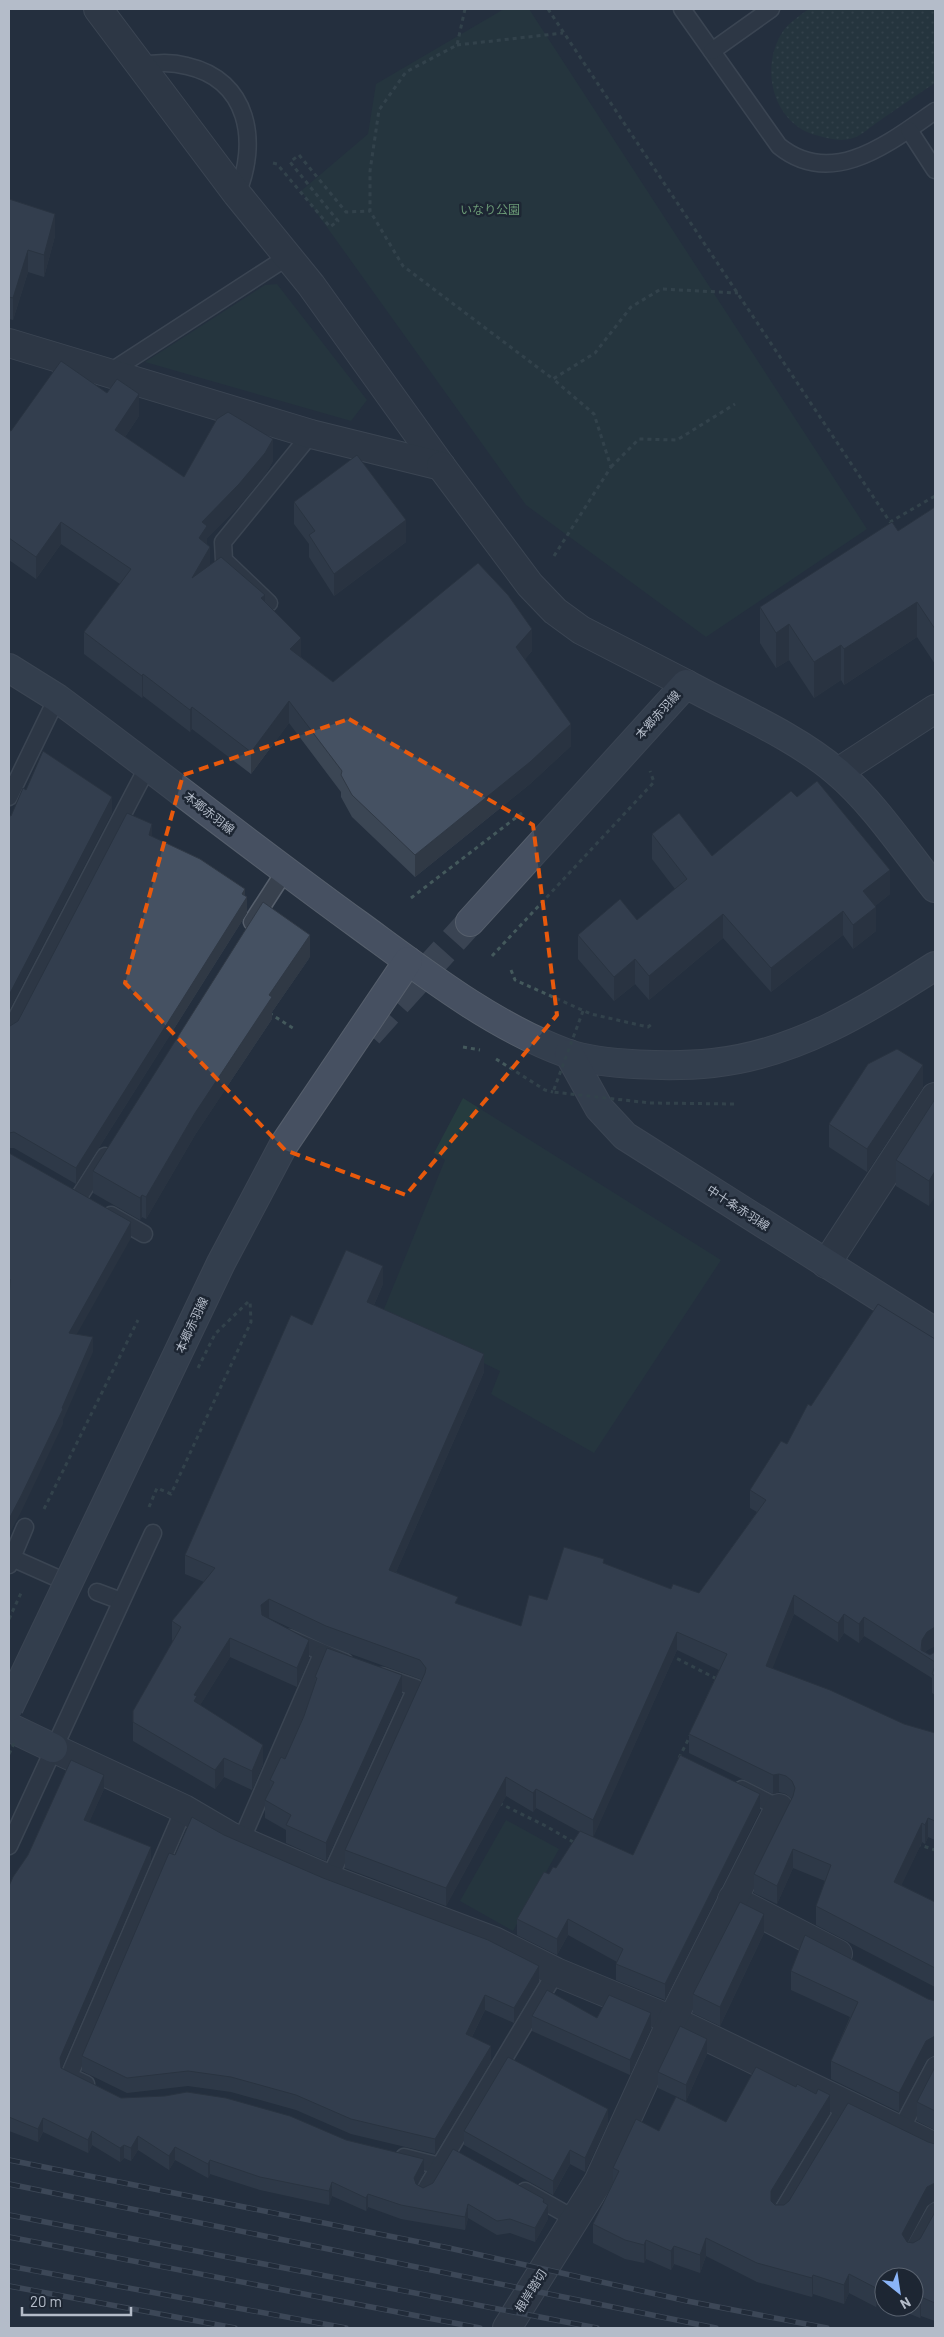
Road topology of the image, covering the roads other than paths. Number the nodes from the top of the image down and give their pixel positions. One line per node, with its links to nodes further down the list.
1 (98, 9): 5 (street)
2 (682, 9): 4 (lane)
3 (771, 9): 4 (lane)
4 (712, 51): 7 (lane)
5 (142, 66): 9 (street); 9 (lane)
6 (935, 111): 7 (lane)
7 (909, 130): 8 (lane)
8 (935, 170)
9 (237, 194): 10 (street)
10 (288, 256): 12 (lane); 14 (street)
11 (9, 343): 12 (street)
12 (110, 372): 13 (street)
13 (311, 434): 14 (street); 15 (lane)
14 (441, 466): 17 (street)
15 (269, 602)
16 (9, 668): 18 (main road, 本郷赤羽線)
17 (686, 684): 21 (main road, 本郷赤羽線); 25 (main road, 本郷赤羽線)
18 (57, 698): 20 (main road, 本郷赤羽線); 22 (lane)
19 (935, 710): 21 (street)
20 (148, 766): 23 (main road, 本郷赤羽線); 29 (lane)
21 (838, 772): 24 (main road, 本郷赤羽線)
22 (9, 797)
23 (285, 870): 26 (lane); 27 (main road, 本郷赤羽線)
24 (935, 888)
25 (470, 922)
26 (246, 932)
27 (408, 961): 30 (main road, 本郷赤羽線); 38 (main road, 本郷赤羽線)
28 (935, 966): 30 (main road, 本郷赤羽線)
29 (9, 1032)
30 (569, 1054): 36 (main road, 中十条赤羽線)
31 (935, 1097): 36 (street)
32 (111, 1146): 34 (lane)
33 (64, 1188): 34 (lane)
34 (79, 1197): 35 (lane)
35 (144, 1234)
36 (826, 1264): 37 (main road, 中十条赤羽線)
37 (935, 1332)
38 (161, 1376): 42 (main road, 本郷赤羽線); 48 (main road, 本郷赤羽線, bridge)
39 (25, 1527): 41 (lane)
40 (152, 1533): 44 (lane)
41 (10, 1562): 42 (lane)
42 (57, 1578): 47 (main road, 本郷赤羽線)
43 (97, 1592): 44 (lane)
44 (121, 1601): 50 (lane)
45 (278, 1632): 46 (lane)
46 (322, 1654): 54 (lane); 56 (lane)
47 (9, 1678)
48 (9, 1707)
49 (9, 1727): 50 (main road)
50 (53, 1748): 53 (street); 55 (lane)
51 (729, 1783): 52 (lane)
52 (780, 1808): 57 (street, 根岸踏切)
53 (184, 1809): 54 (street); 62 (lane)
54 (241, 1841): 56 (street)
55 (9, 1846)
56 (329, 1879): 59 (street)
57 (732, 1899): 58 (street); 60 (street, 根岸踏切)
58 (864, 1967)
59 (556, 1972): 60 (street); 66 (lane)
60 (672, 2020): 63 (street); 74 (street, 根岸踏切)
61 (935, 2065): 64 (lane)
62 (101, 2091)
63 (847, 2104): 64 (street); 73 (lane)
64 (901, 2129): 65 (street)
65 (935, 2146)
66 (450, 2149): 68 (lane); 69 (lane)
67 (385, 2153): 69 (lane)
68 (467, 2158)
69 (440, 2166): 71 (lane)
70 (509, 2182): 74 (lane)
71 (424, 2192)
72 (935, 2211): 75 (lane)
73 (780, 2215)
74 (575, 2219): 76 (street, 根岸踏切)
75 (912, 2252)
76 (507, 2328)

